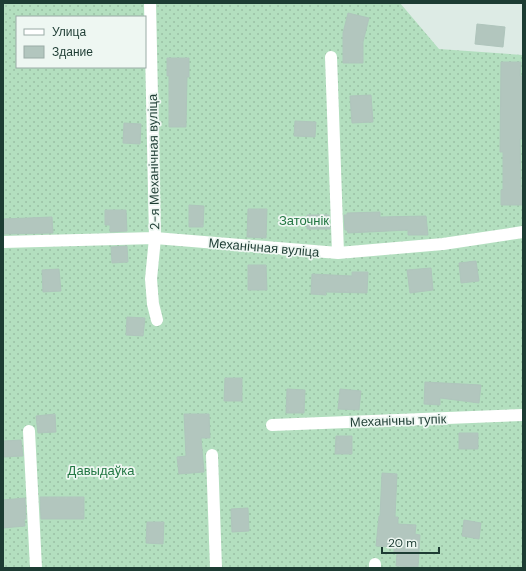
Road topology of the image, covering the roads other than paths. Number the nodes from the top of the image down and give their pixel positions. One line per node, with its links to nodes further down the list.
1 (150, 3): 4 (lane, 2-я Механічная вуліца)
2 (331, 57): 6 (lane)
3 (523, 232): 6 (lane, Механічная вуліца)
4 (155, 238): 5 (lane, Механічная вуліца); 6 (lane, Механічная вуліца); 7 (lane, 2-я Механічная вуліца)
5 (3, 242)
6 (338, 254)
7 (157, 320)
8 (523, 416): 9 (lane, Механічны тупік)
9 (272, 426)
10 (29, 431): 12 (lane)
11 (212, 455): 13 (lane)
12 (36, 568)
13 (216, 568)

